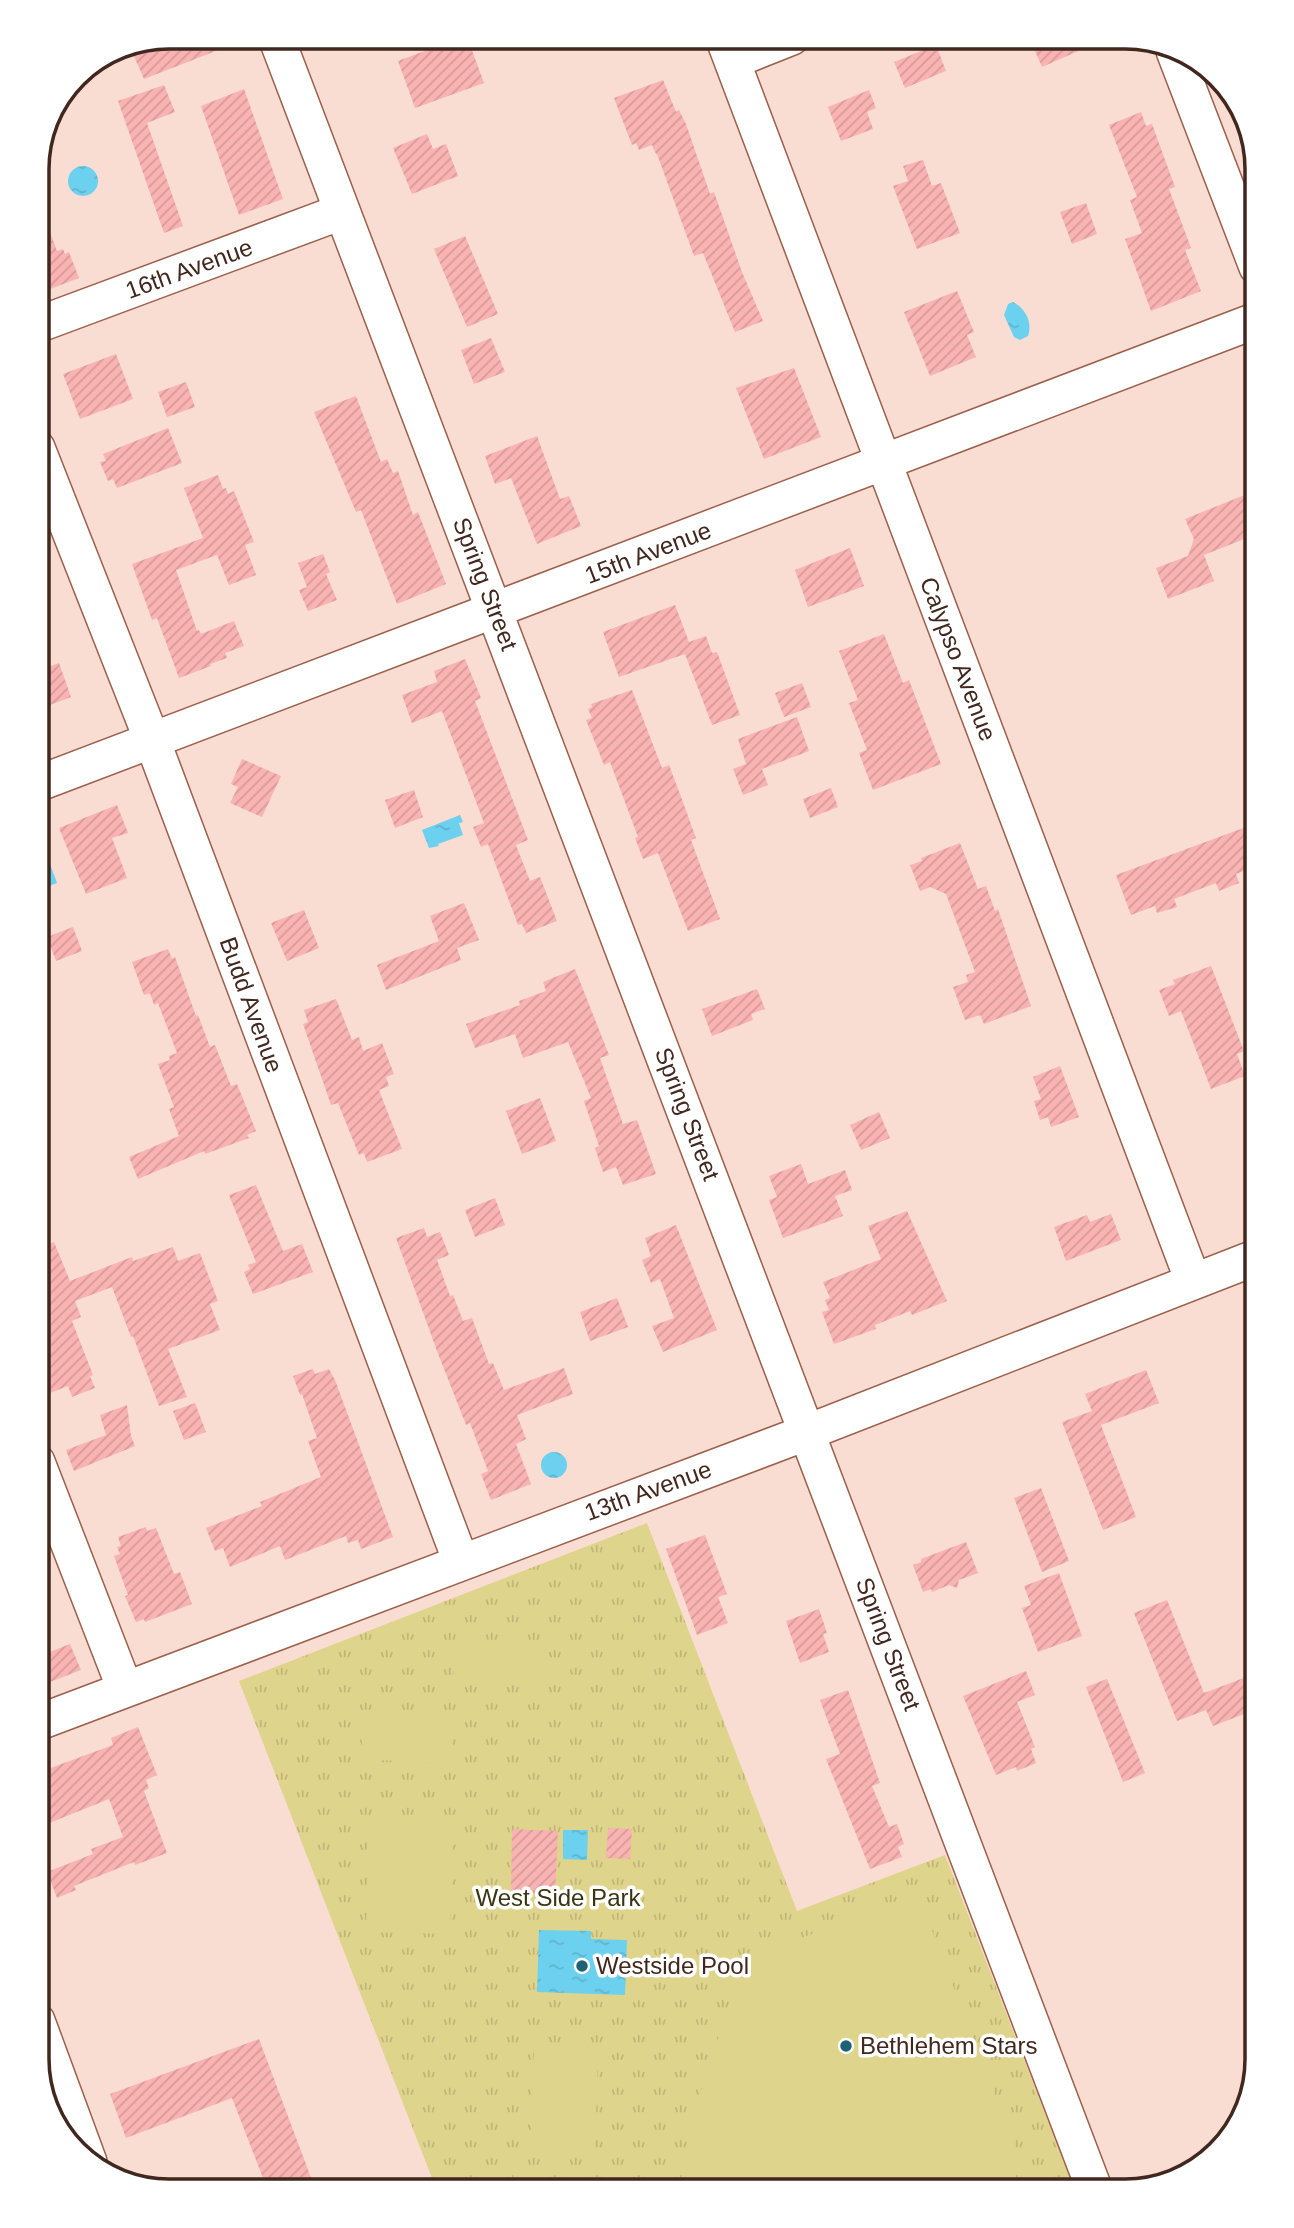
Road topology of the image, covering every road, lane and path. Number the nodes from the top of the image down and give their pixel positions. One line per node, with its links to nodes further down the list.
1 (280, 49): 4 (street, Spring Street)
2 (728, 49): 8 (street, Calypso Avenue)
3 (1178, 61): 5 (street)
4 (341, 212): 6 (street, 16th Avenue); 10 (street, Spring Street)
5 (1245, 236)
6 (49, 321)
7 (1245, 325): 8 (street, 15th Avenue)
8 (884, 463): 10 (street, 15th Avenue); 14 (street, Calypso Avenue)
9 (49, 478): 11 (street, Budd Avenue)
10 (495, 611): 11 (street, 15th Avenue); 15 (street, Spring Street)
11 (152, 740): 12 (street, 15th Avenue); 17 (street, Budd Avenue)
12 (49, 779)
13 (1245, 1262): 14 (street, 13th Avenue)
14 (1193, 1281): 15 (street, 13th Avenue)
15 (808, 1432): 17 (street, 13th Avenue); 22 (street, Spring Street)
16 (49, 1493): 18 (street)
17 (461, 1562): 18 (street, 13th Avenue)
18 (125, 1689): 19 (street, 13th Avenue)
19 (49, 1718)
20 (49, 2054): 21 (street)
21 (81, 2140)
22 (1090, 2179)

